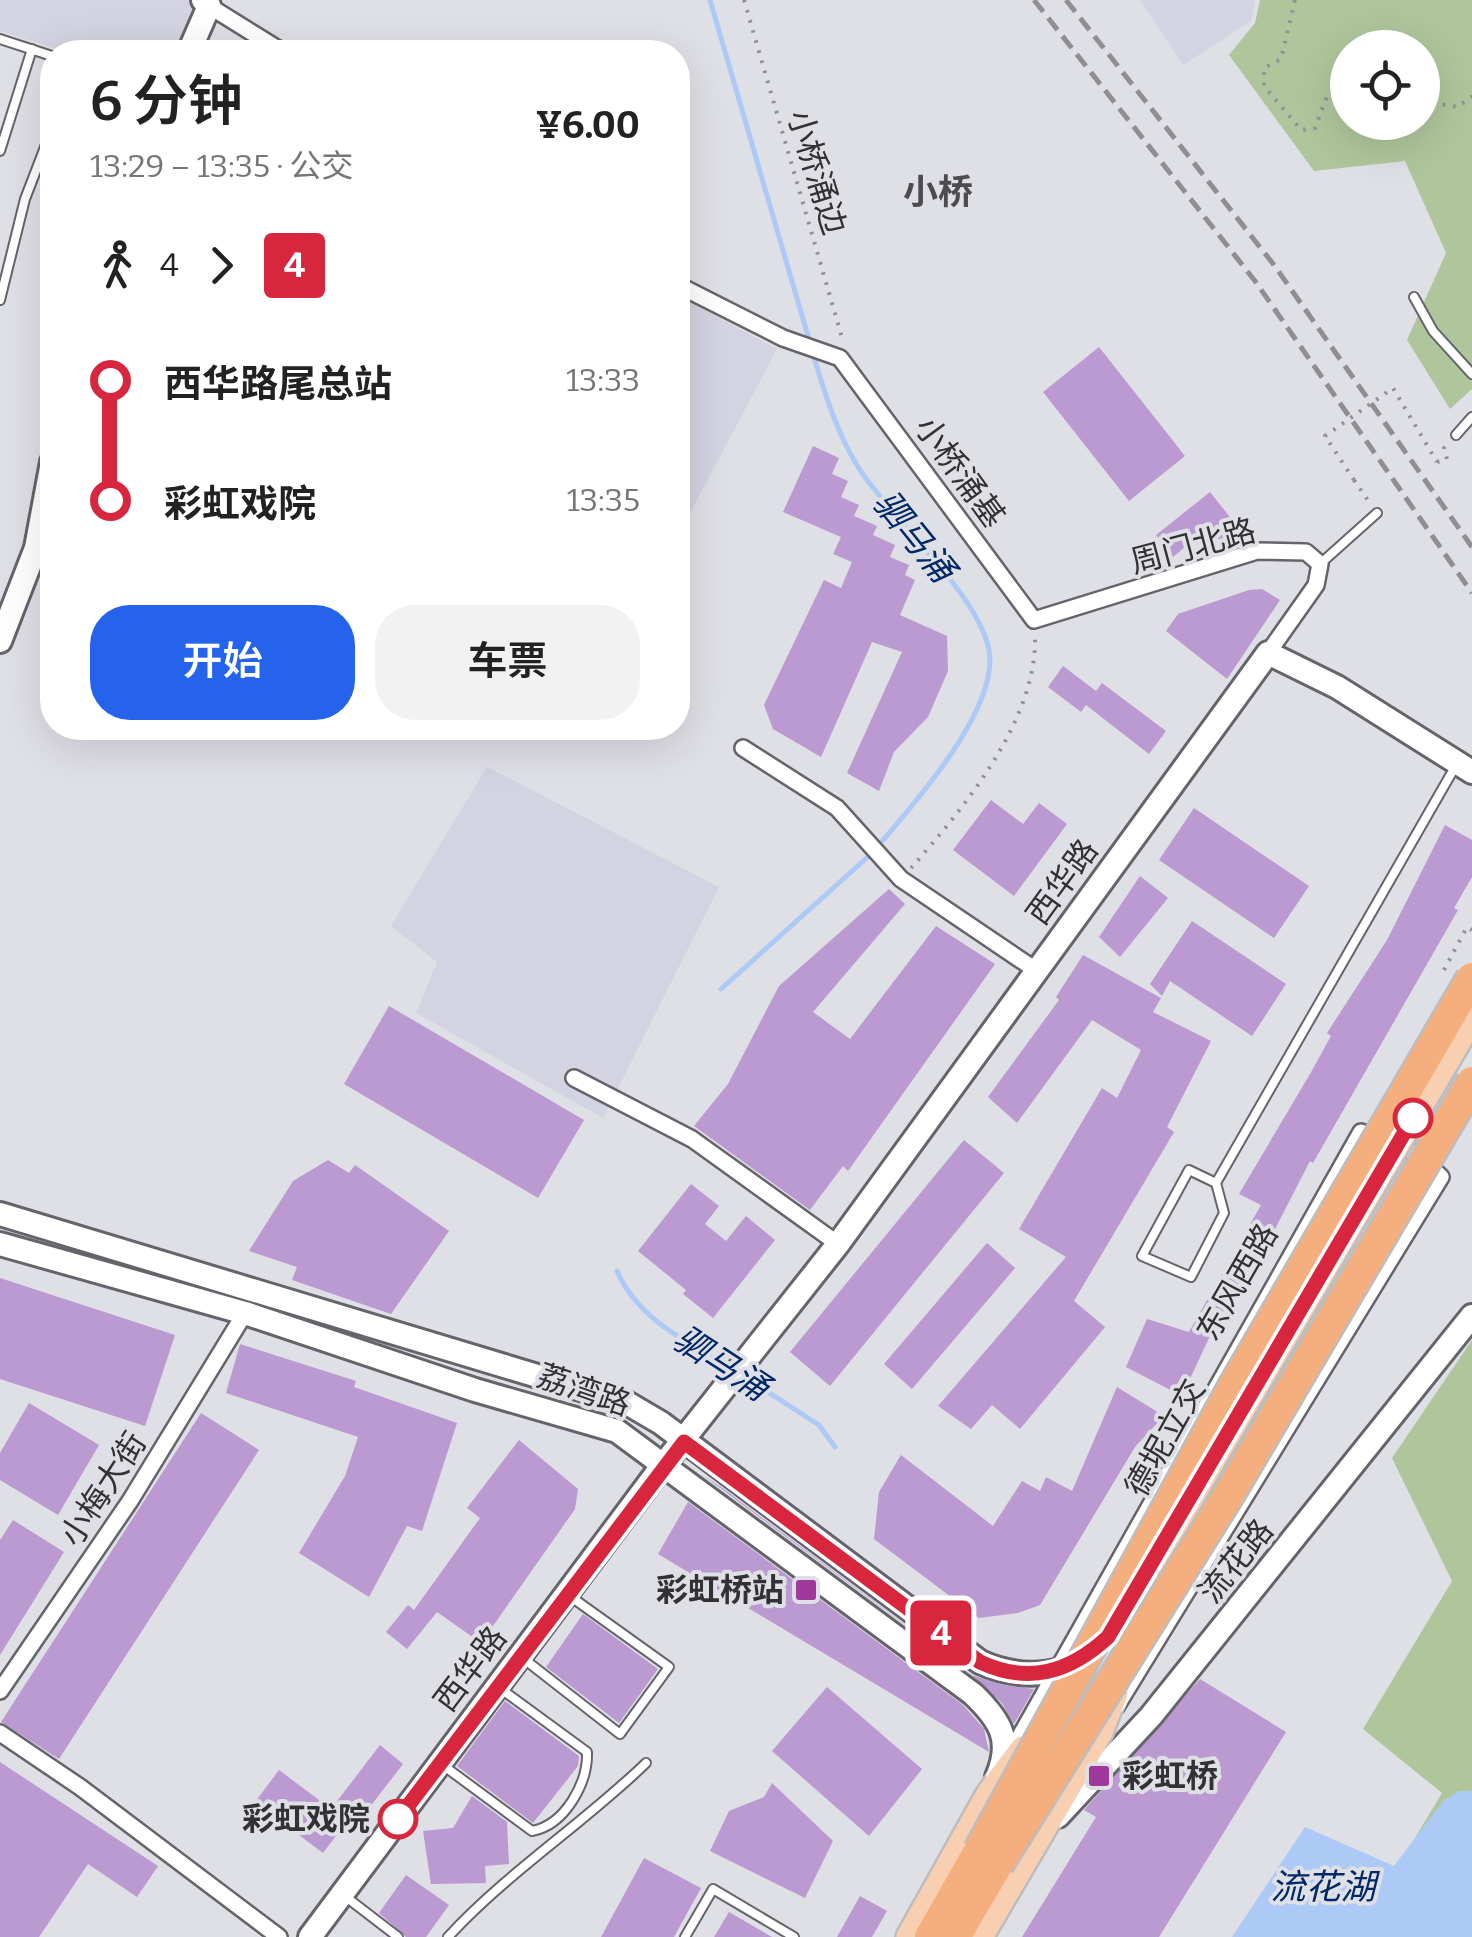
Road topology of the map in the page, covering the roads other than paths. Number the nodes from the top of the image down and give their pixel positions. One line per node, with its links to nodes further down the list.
1 (208, 2): 3 (main road); 4 (street)
2 (0, 39): 5 (lane)
3 (194, 40)
4 (264, 40)
5 (32, 49): 6 (lane); 7 (lane)
6 (40, 52)
7 (0, 151)
8 (40, 160): 11 (lane)
9 (690, 291): 18 (street, 小桥涌基)
10 (1414, 296): 12 (lane)
11 (0, 300)
12 (1472, 374)
13 (1472, 418): 14 (lane)
14 (1456, 435)
15 (1377, 513): 17 (lane)
16 (40, 526): 19 (main road)
17 (1320, 564): 18 (street, 周门北路); 20 (street)
18 (1034, 620)
19 (0, 641)
20 (1268, 653): 22 (main road); 23 (main road, 西华路)
21 (742, 748): 23 (street)
22 (1464, 767): 29 (lane)
23 (1036, 971): 32 (main road, 西华路)
24 (1458, 974): 60 (highway, 德坭立交, bridge)
25 (1472, 1018): 39 (main road, 德坭立交, bridge)
26 (1472, 1045): 39 (main road, 德坭立交)
27 (574, 1078): 32 (street)
28 (1472, 1082): 61 (highway, bridge)
29 (1216, 1183): 29 (lane)
30 (0, 1214): 35 (main road, 荔湾路)
31 (0, 1244): 33 (main road, 荔湾路)
32 (838, 1244): 37 (main road, 西华路)
33 (244, 1313): 36 (main road, 荔湾路); 45 (street, 小梅大街)
34 (1472, 1316): 51 (main road, 流花路)
35 (627, 1403): 36 (main road); 37 (main road, 荔湾路)
36 (617, 1431): 38 (main road, 荔湾路)
37 (684, 1442): 38 (main road, 西华路); 43 (main road, 荔湾路)
38 (663, 1465): 40 (main road, 西华路); 50 (main road, 荔湾路)
39 (1204, 1491): 41 (main road); 46 (main road)
40 (567, 1594): 42 (main road, 西华路); 42 (lane)
41 (1108, 1637): 43 (main road); 50 (main road)
42 (520, 1656): 44 (main road, 西华路)
43 (1052, 1673): 46 (street, 东风西路); 50 (street, 东风西路)
44 (497, 1687): 48 (main road, 西华路); 48 (lane)
45 (0, 1690)
46 (1100, 1732): 51 (main road)
47 (0, 1733): 53 (street)
48 (440, 1763): 52 (main road, 西华路)
49 (646, 1763): 56 (lane)
50 (990, 1794): 59 (main road, 东风西路)
51 (1039, 1837): 62 (main road)
52 (342, 1894): 54 (main road, 西华路); 55 (lane)
53 (279, 1937)
54 (310, 1937)
55 (398, 1937)
56 (448, 1937)
57 (686, 1937): 58 (lane)
58 (794, 1937)
59 (908, 1937)
60 (930, 1937)
61 (955, 1937)
62 (980, 1937)

